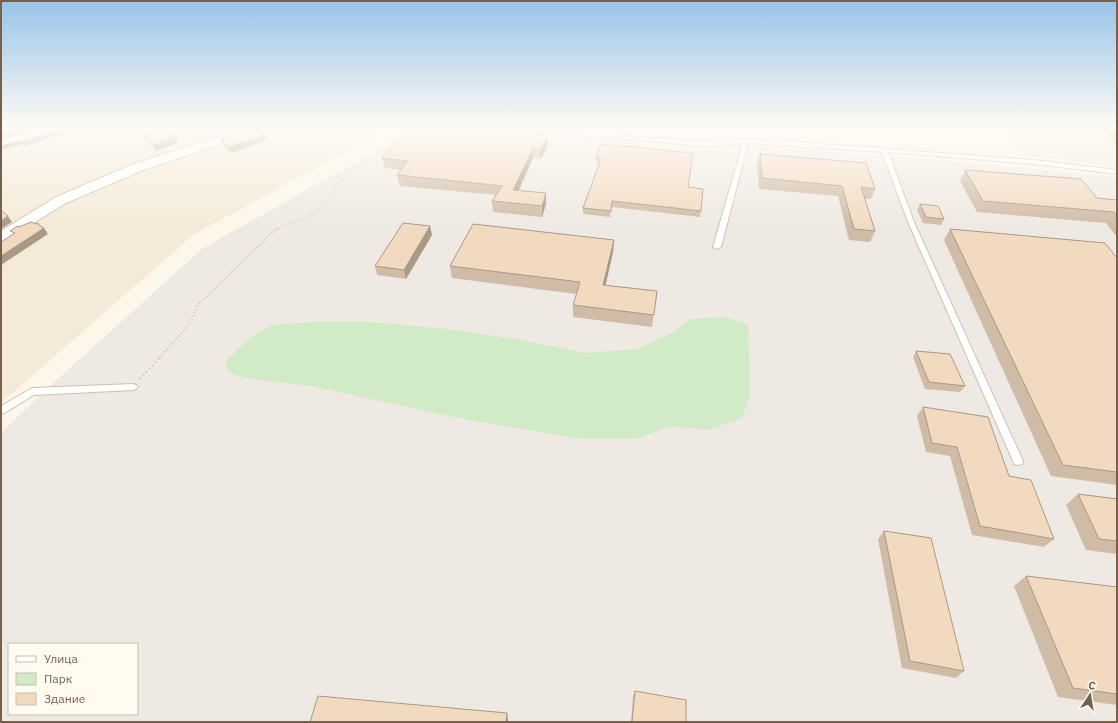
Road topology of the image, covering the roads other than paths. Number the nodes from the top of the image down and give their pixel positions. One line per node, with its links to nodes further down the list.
1 (157, 161): 6 (street)
2 (741, 161): 7 (lane)
3 (889, 161): 10 (lane)
4 (1020, 161): 5 (lane)
5 (1117, 172)
6 (1, 236)
7 (717, 247)
8 (133, 387): 9 (lane)
9 (1, 411)
10 (1018, 461)

